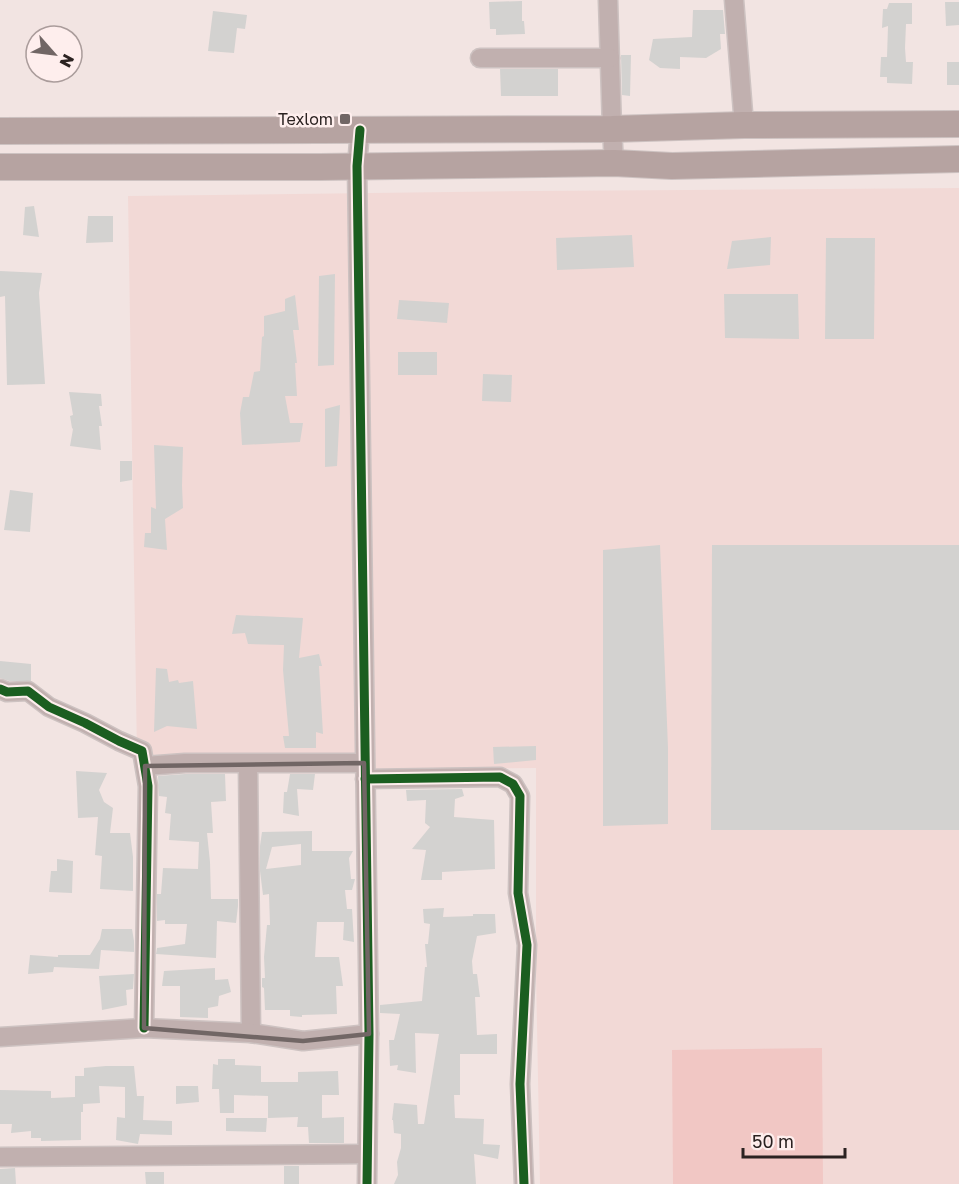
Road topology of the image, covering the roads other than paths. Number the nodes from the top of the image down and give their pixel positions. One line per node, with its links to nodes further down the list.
1 (608, 0): 4 (street)
2 (734, 0): 6 (street)
3 (480, 58): 4 (street)
4 (610, 58): 7 (street)
5 (959, 124): 6 (highway)
6 (744, 126): 7 (highway)
7 (612, 129): 8 (highway); 11 (street)
8 (360, 130): 9 (highway); 12 (street)
9 (0, 131)
10 (959, 159): 11 (highway)
11 (614, 163): 12 (highway)
12 (357, 166): 13 (highway); 17 (street)
13 (0, 167)
14 (0, 689): 16 (street)
15 (248, 764): 16 (street); 17 (street); 19 (street)
16 (145, 766): 18 (street)
17 (365, 771): 20 (street); 25 (street)
18 (144, 1028): 19 (street); 21 (street)
19 (251, 1033): 20 (street)
20 (369, 1034): 22 (street)
21 (0, 1037)
22 (367, 1154): 23 (street); 24 (street)
23 (0, 1157)
24 (367, 1184)
25 (524, 1184)

